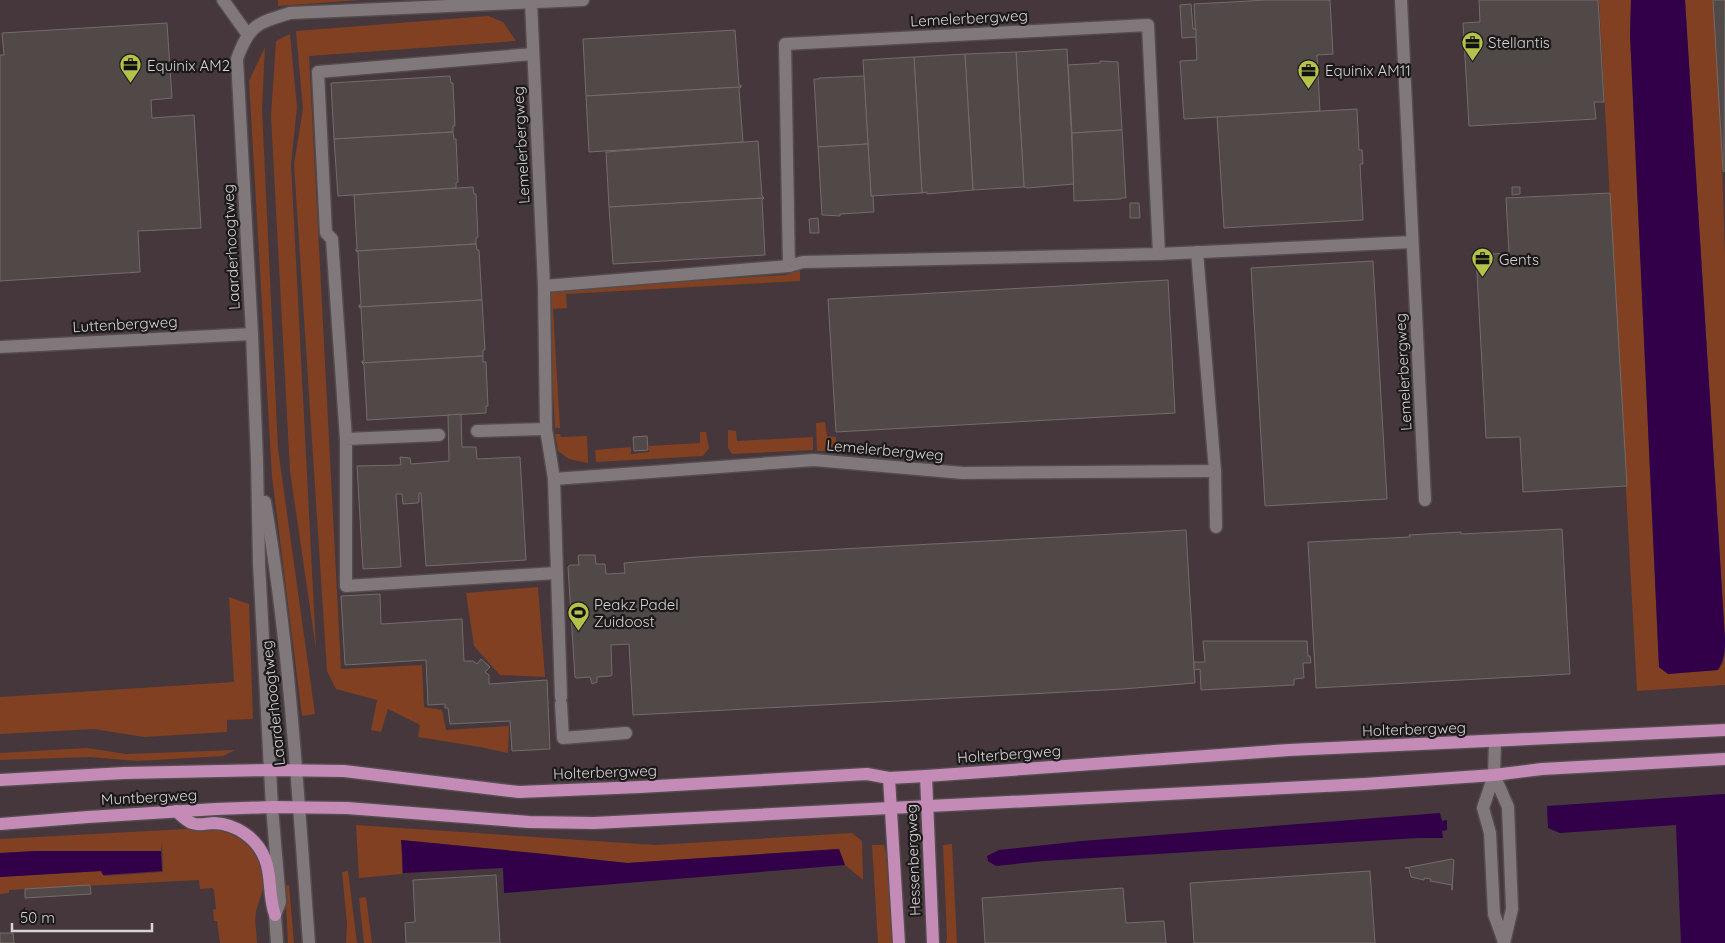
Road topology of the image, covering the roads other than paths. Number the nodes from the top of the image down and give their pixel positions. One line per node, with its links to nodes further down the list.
1 (223, 0): 5 (street)
2 (583, 0): 4 (street)
3 (1401, 0): 7 (street, Lemelerbergweg)
4 (531, 2): 5 (street); 6 (street, Lemelerbergweg)
5 (248, 35): 12 (street, Laarderhoogtweg)
6 (533, 54): 11 (street, Lemelerbergweg); 17 (street)
7 (1412, 242): 8 (street); 21 (street, Lemelerbergweg)
8 (1197, 252): 9 (street); 19 (street)
9 (1159, 254): 10 (street); 10 (street, Lemelerbergweg)
10 (789, 266): 11 (street)
11 (544, 286): 14 (street, Lemelerbergweg)
12 (252, 334): 13 (street, Luttenbergweg); 18 (street, Laarderhoogtweg)
13 (0, 347)
14 (546, 430): 15 (street); 20 (street, Lemelerbergweg)
15 (477, 431)
16 (439, 435): 17 (street)
17 (346, 439): 23 (street)
18 (257, 461): 28 (street, Laarderhoogtweg); 29 (street, Laarderhoogtweg)
19 (1215, 471): 20 (street, Lemelerbergweg); 22 (street)
20 (554, 479): 23 (street, Lemelerbergweg)
21 (1425, 500)
22 (1216, 527)
23 (556, 573): 25 (street, Lemelerbergweg)
24 (1725, 730): 26 (main road, Holterbergweg)
25 (626, 733)
26 (1495, 742): 30 (street); 31 (main road, Holterbergweg)
27 (1725, 759): 30 (main road)
28 (271, 770): 29 (main road, Muntbergweg); 33 (main road, Muntbergweg); 35 (street, Laarderhoogtweg)
29 (296, 771): 32 (main road, Holterbergweg); 37 (street, Laarderhoogtweg)
30 (1494, 775): 34 (main road); 45 (street); 45 (street)
31 (926, 776): 32 (main road, Holterbergweg); 34 (main road, Hessenbergweg)
32 (889, 778): 36 (main road, Hessenbergweg)
33 (0, 780)
34 (927, 806): 36 (main road); 44 (main road, Hessenbergweg)
35 (272, 807): 37 (main road, Muntbergweg); 38 (main road, Muntbergweg); 40 (street, Laarderhoogtweg)
36 (891, 808): 37 (main road); 43 (main road, Hessenbergweg)
37 (300, 809): 42 (street, Laarderhoogtweg)
38 (176, 812): 39 (main road, Muntbergweg); 40 (main road)
39 (0, 824)
40 (275, 915): 41 (street, Laarderhoogtweg)
41 (277, 943)
42 (309, 943)
43 (899, 943)
44 (933, 943)
45 (1504, 943)

